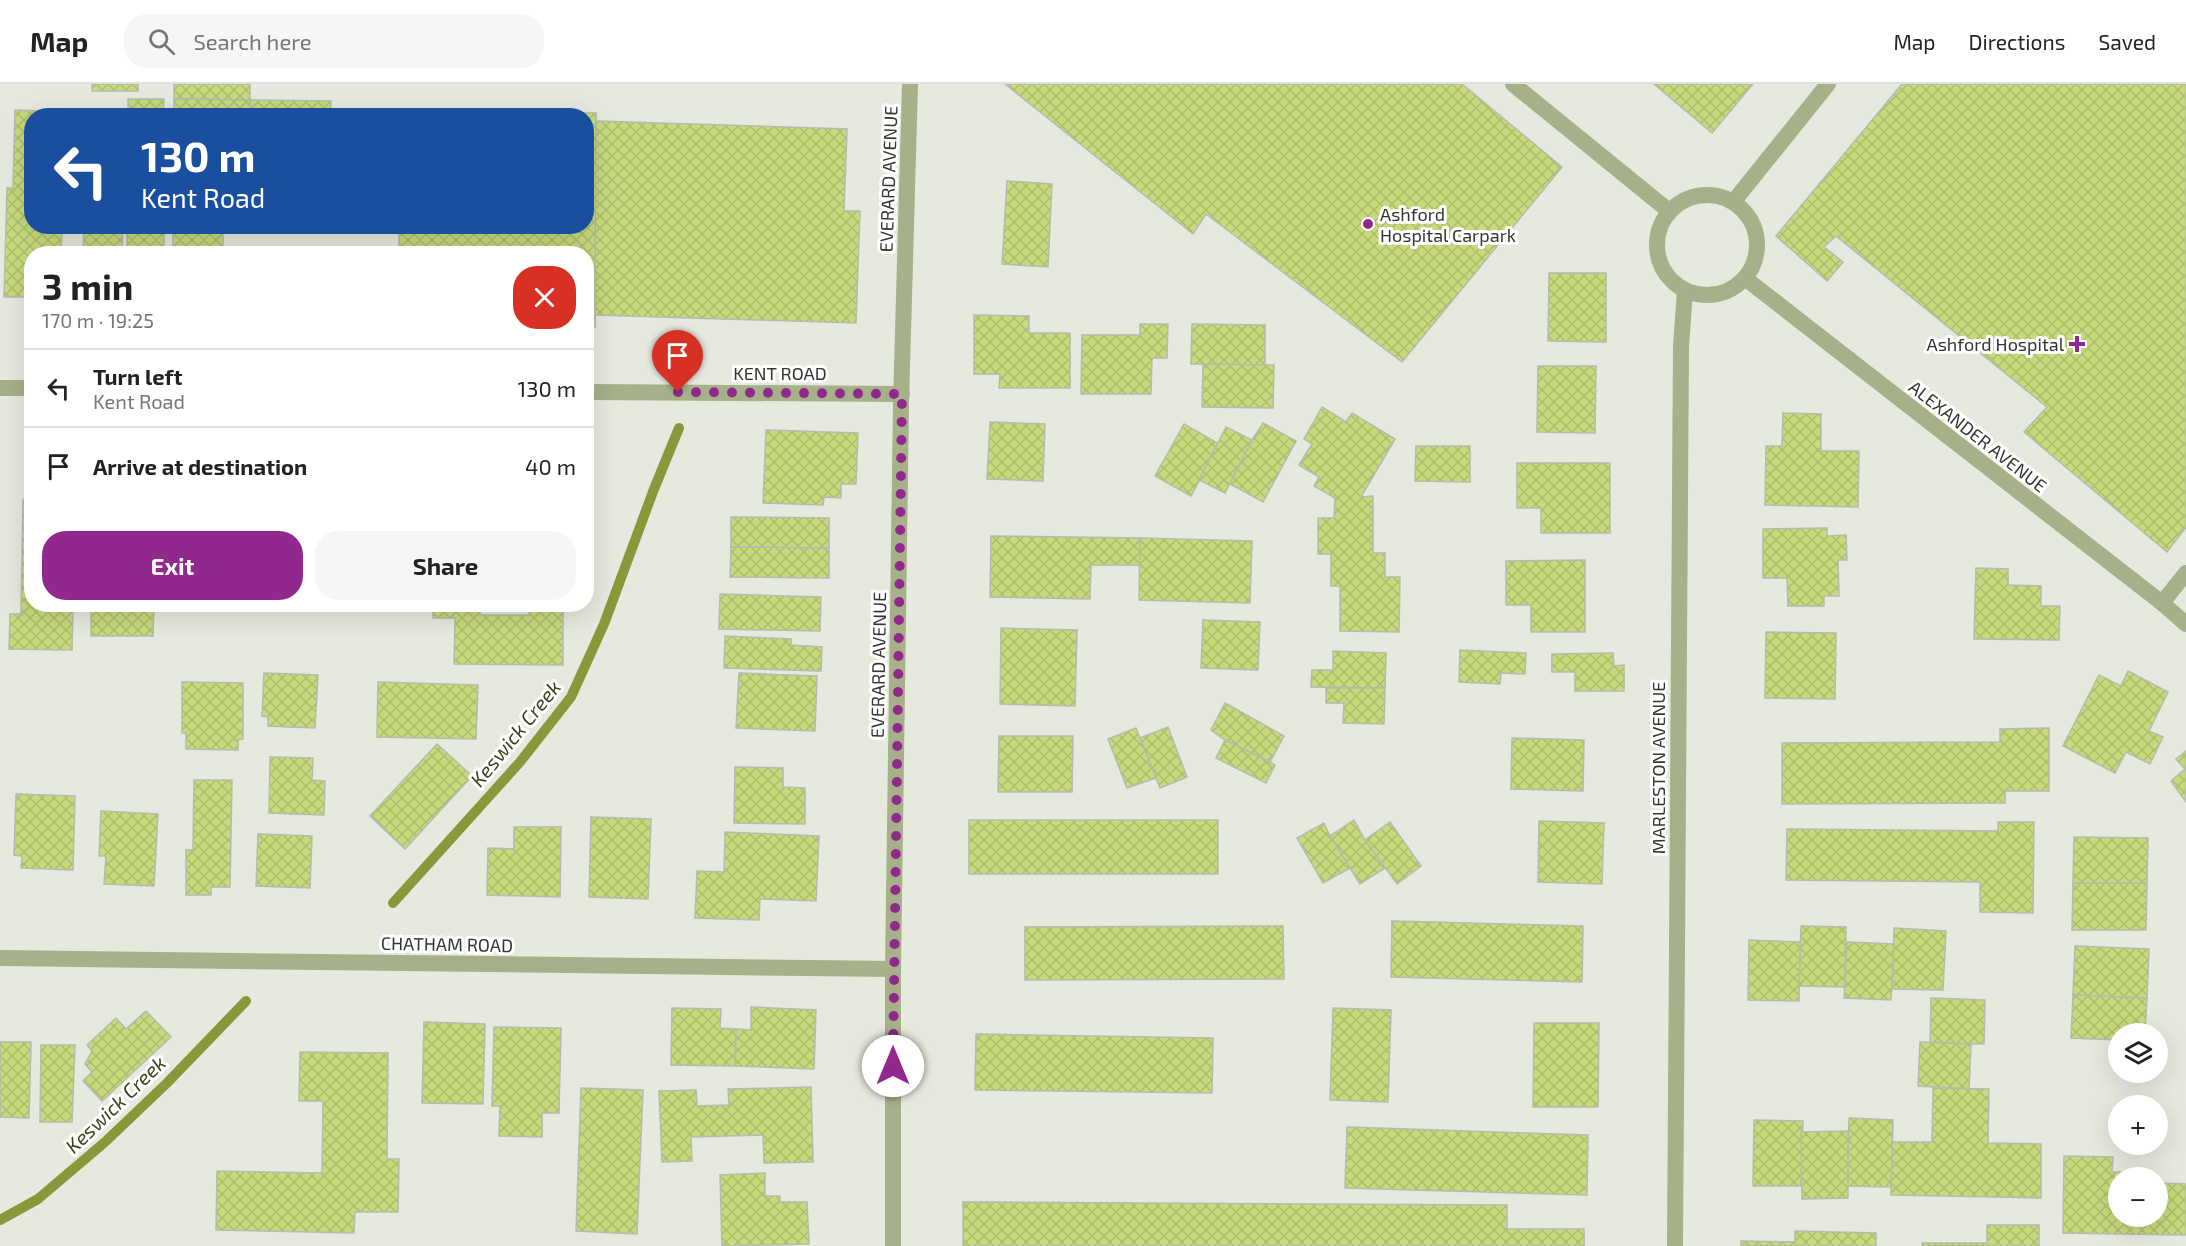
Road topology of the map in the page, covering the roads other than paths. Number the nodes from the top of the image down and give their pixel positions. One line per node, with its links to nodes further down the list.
1 (910, 84): 11 (street, EVERARD AVENUE)
2 (1513, 84): 5 (street)
3 (1828, 84): 4 (street)
4 (1734, 201): 5 (street); 6 (street)
5 (1669, 212): 7 (street)
6 (1746, 279): 7 (street); 13 (street, ALEXANDER AVENUE)
7 (1685, 291): 18 (street, MARLESTON AVENUE)
8 (0, 388): 9 (street)
9 (24, 388)
10 (594, 392): 11 (street, KENT ROAD)
11 (902, 394): 16 (street, EVERARD AVENUE)
12 (2186, 573): 13 (street)
13 (2162, 603): 14 (street, ALEXANDER AVENUE)
14 (2186, 624)
15 (0, 958): 16 (street, CHATHAM ROAD)
16 (894, 969): 17 (street, EVERARD AVENUE)
17 (893, 1246)
18 (1675, 1246)

